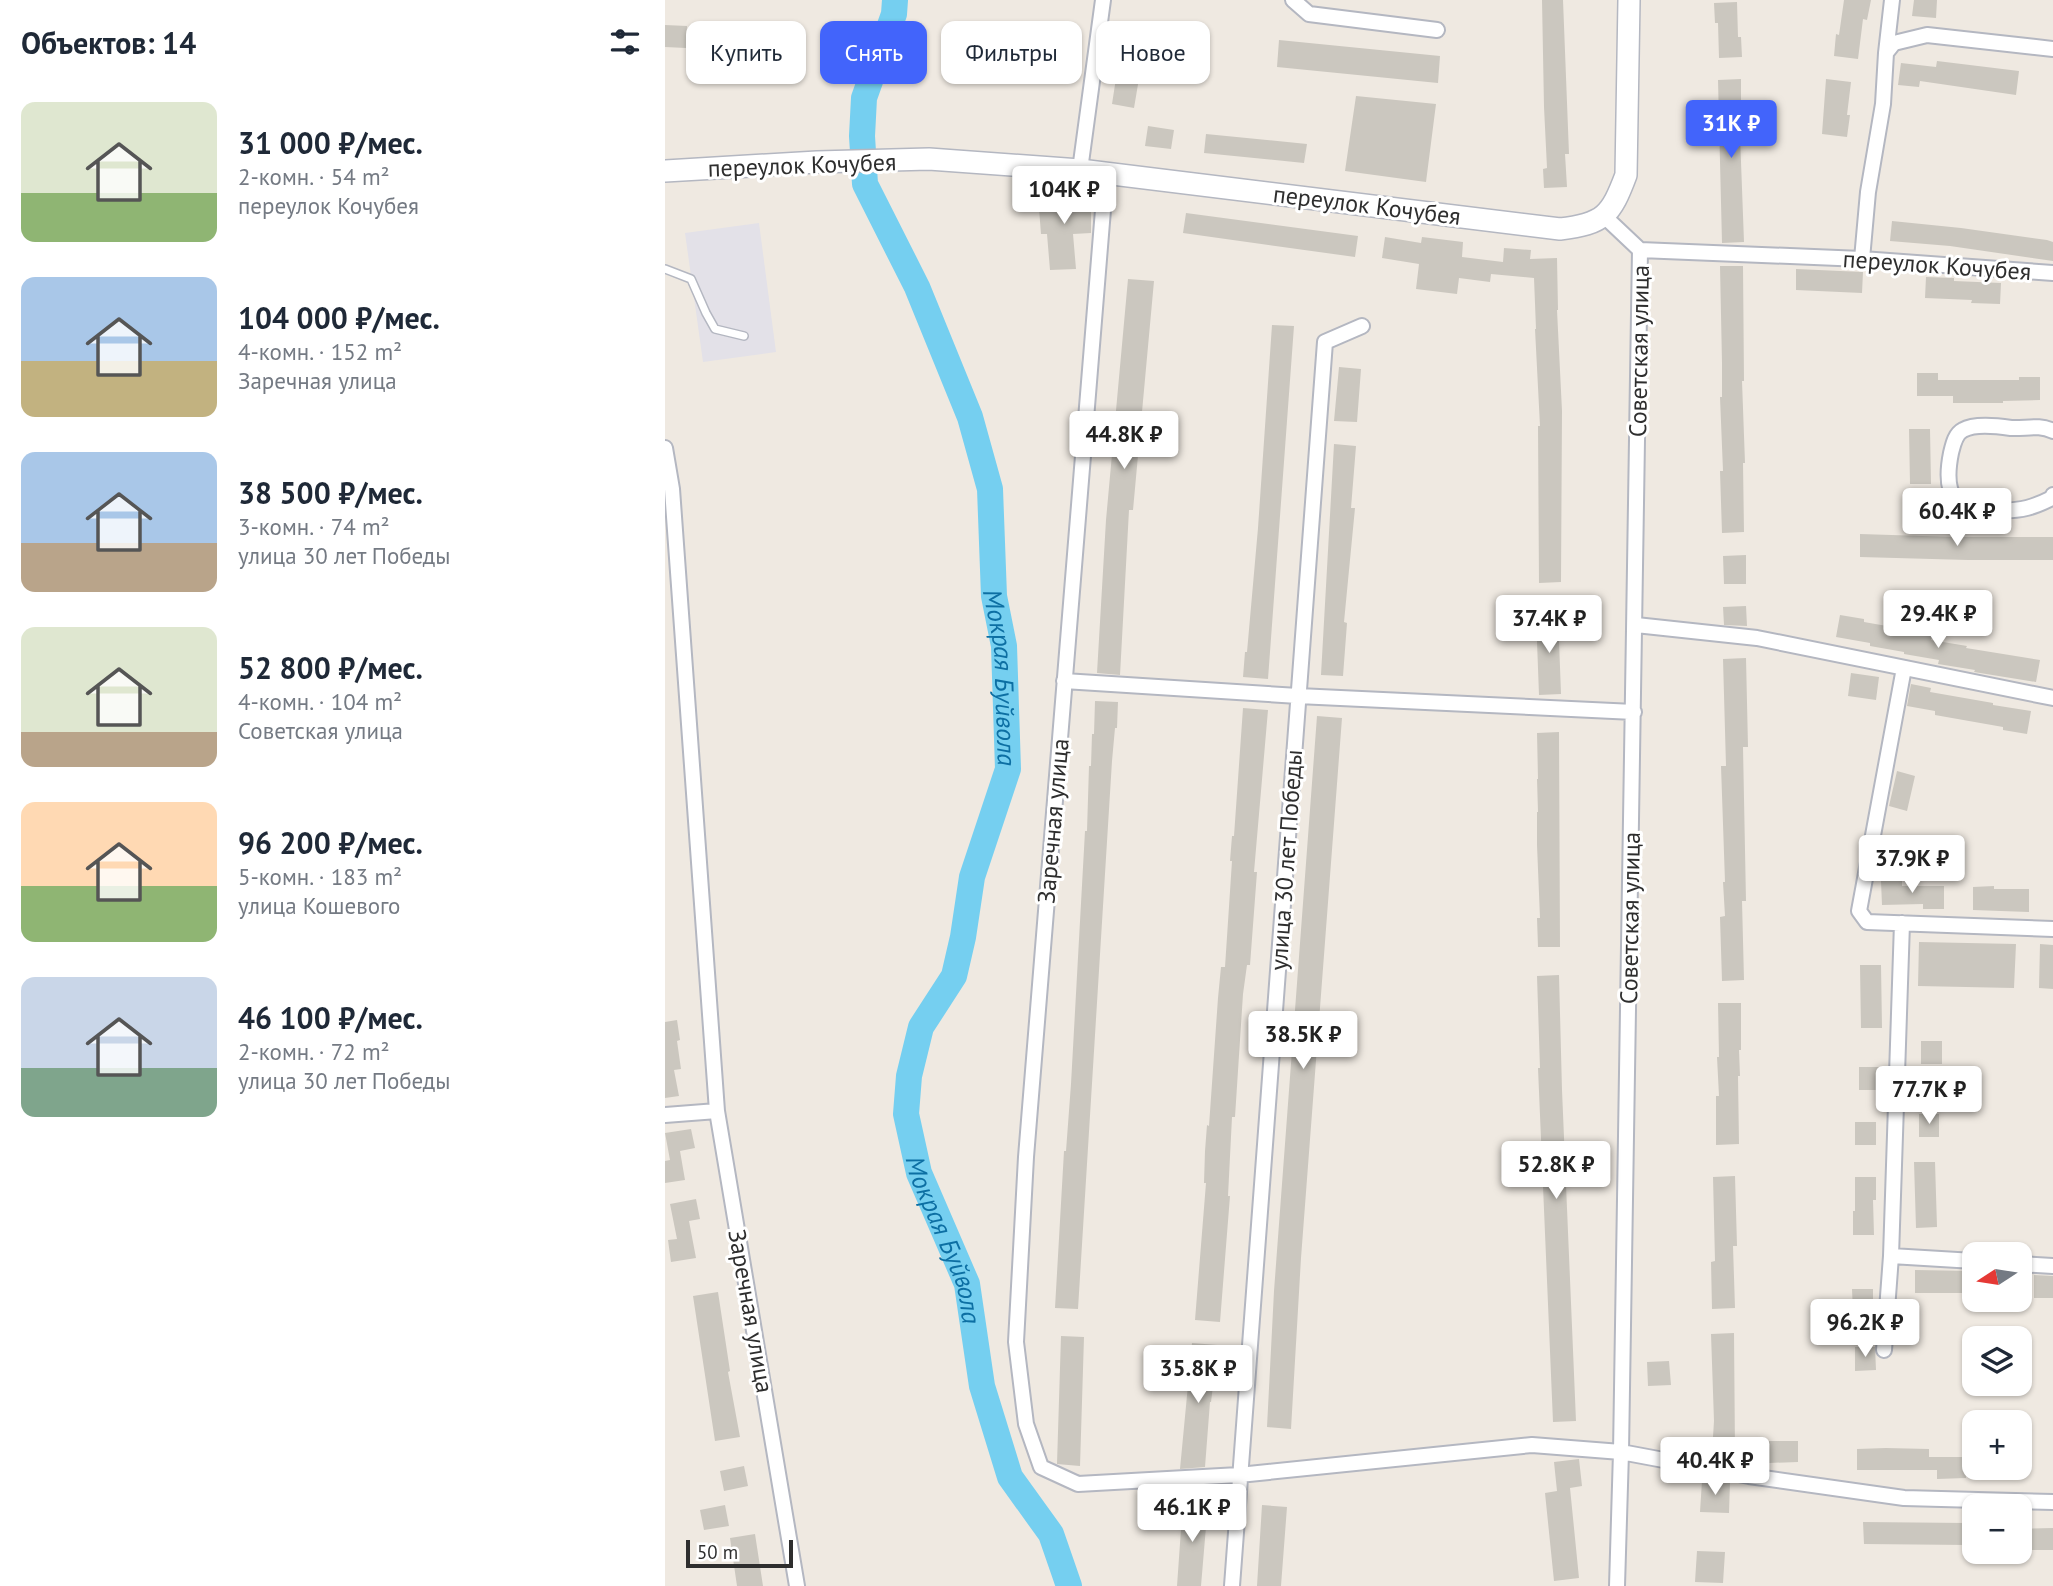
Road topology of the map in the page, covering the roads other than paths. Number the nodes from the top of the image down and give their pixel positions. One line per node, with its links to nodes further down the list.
1 (1103, 0): 8 (street)
2 (1293, 0): 5 (street)
3 (1629, 0): 11 (main road)
4 (1892, 0): 7 (street)
5 (1437, 30)
6 (2053, 48): 7 (street)
7 (1886, 53): 13 (street)
8 (1080, 170): 9 (main road, переулок Кочубея); 10 (main road, переулок Кочубея)
9 (665, 171)
10 (1106, 173): 11 (main road, переулок Кочубея); 23 (street, Заречная улица)
11 (1604, 216): 12 (street)
12 (1640, 250): 13 (street, переулок Кочубея); 21 (street, Советская улица)
13 (1862, 259): 15 (street, переулок Кочубея)
14 (665, 269): 17 (lane)
15 (2053, 273)
16 (1361, 326): 24 (street, улица 30 лет Победы)
17 (744, 336)
18 (2053, 431): 20 (street)
19 (665, 449): 29 (street, Заречная улица)
20 (2053, 495)
21 (1636, 625): 22 (street); 26 (street, Советская улица)
22 (1904, 668): 25 (street); 27 (street)
23 (1065, 681): 24 (street); 37 (street, Заречная улица)
24 (1298, 696): 26 (street); 37 (street, улица 30 лет Победы)
25 (2053, 698)
26 (1634, 712): 36 (street, Советская улица)
27 (1902, 923): 28 (street); 31 (street)
28 (2053, 929)
29 (717, 1111): 30 (street); 39 (street, Заречная улица)
30 (665, 1115)
31 (1891, 1256): 32 (street); 35 (street)
32 (1962, 1260)
33 (2032, 1265): 34 (street)
34 (2053, 1266)
35 (1884, 1350)
36 (1621, 1452): 37 (street); 38 (street); 41 (street, Советская улица)
37 (1239, 1475): 40 (street, улица 30 лет Победы)
38 (2053, 1502)
39 (797, 1586)
40 (1232, 1586)
41 (1616, 1586)

